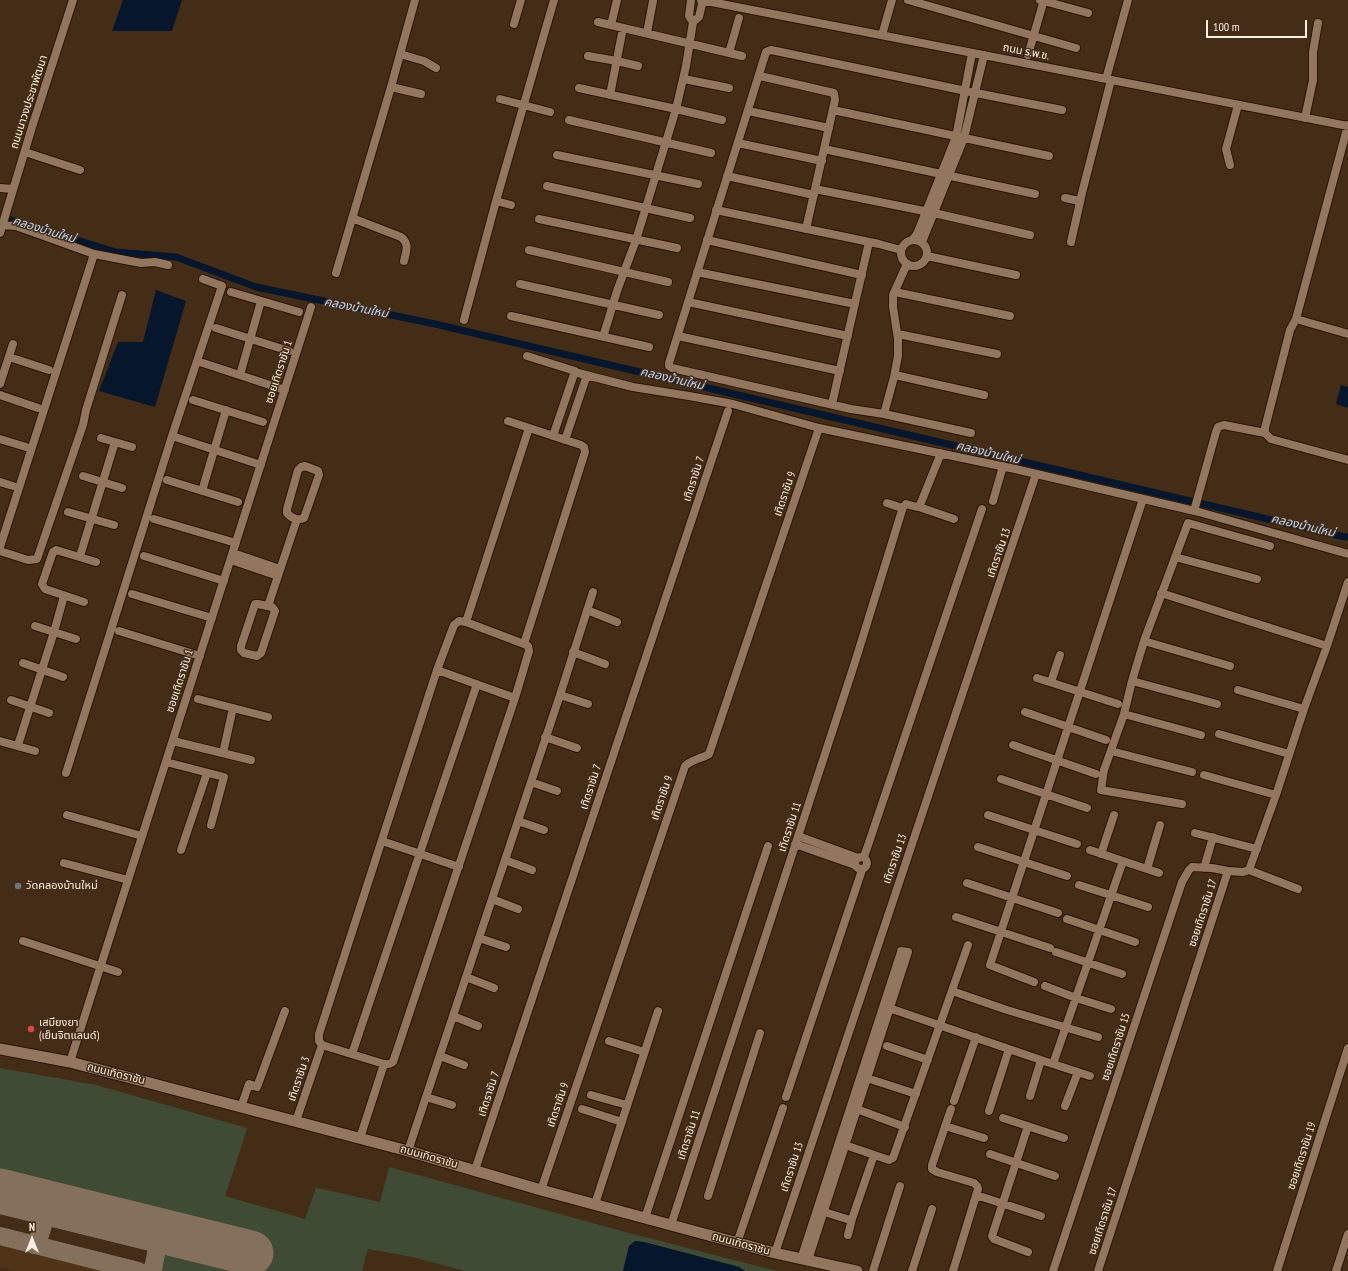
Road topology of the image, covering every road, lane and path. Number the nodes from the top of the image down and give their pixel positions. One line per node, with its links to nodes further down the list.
1 (73, 0): 64 (street, ถนนนาวงประชาพัฒนา)
2 (414, 0): 29 (street)
3 (521, 0): 19 (street)
4 (554, 0): 48 (street)
5 (617, 0): 20 (street)
6 (691, 0): 17 (street)
7 (702, 0): 17 (street); 23 (street, ถนน ร.พ.ช.)
8 (892, 0): 23 (street)
9 (908, 0): 13 (street)
10 (1042, 0): 14 (street); 24 (street)
11 (1128, 0): 39 (street)
12 (653, 1): 22 (street)
13 (924, 2): 24 (street)
14 (1088, 13)
15 (739, 18): 27 (street)
16 (598, 22): 20 (street)
17 (693, 22): 25 (street)
18 (1318, 22): 55 (street)
19 (514, 24)
20 (611, 25): 21 (street)
21 (623, 28): 22 (street); 34 (street)
22 (647, 33): 25 (street)
23 (882, 35): 28 (street, ถนน ร.พ.ช.)
24 (1033, 36): 26 (street); 31 (street)
25 (690, 43): 27 (street); 38 (street)
26 (1076, 48)
27 (729, 53): 33 (street)
28 (972, 53): 30 (street, ถนน ร.พ.ช.); 43 (street)
29 (400, 54): 36 (street); 40 (street)
30 (984, 55): 39 (street, ถนน ร.พ.ช.); 44 (street)
31 (1028, 55)
32 (588, 56): 34 (street)
33 (742, 56)
34 (617, 61): 35 (street); 46 (street)
35 (638, 66)
36 (436, 68)
37 (760, 76): 43 (street); 51 (street); 53 (street)
38 (684, 79): 42 (street); 50 (street)
39 (1109, 79): 49 (street, ถนน ร.พ.ช.); 82 (street)
40 (391, 87): 45 (street); 87 (street)
41 (579, 88): 46 (street)
42 (729, 88)
43 (966, 91): 44 (street); 60 (street)
44 (976, 92): 52 (street); 60 (street)
45 (421, 94)
46 (610, 95): 50 (street)
47 (500, 99): 48 (street)
48 (523, 105): 54 (street); 81 (street)
49 (1238, 105): 55 (street, ถนน ร.พ.ช.); 69 (street)
50 (676, 109): 57 (street); 61 (street)
51 (833, 110): 59 (street); 60 (street)
52 (1062, 110)
53 (748, 111): 59 (street); 62 (street)
54 (550, 112)
55 (1305, 118): 58 (street, ถนน ร.พ.ช.)
56 (569, 120): 61 (street)
57 (722, 120)
58 (1348, 126): 127 (street)
59 (829, 128): 63 (street)
60 (960, 138): 67 (street); 72 (street)
61 (666, 142): 65 (street); 71 (street)
62 (738, 144): 68 (street); 73 (street)
63 (824, 149): 68 (street); 72 (street)
64 (25, 152): 70 (street); 77 (street, ถนนนาวงประชาพัฒนา)
65 (711, 153)
66 (557, 155): 71 (street)
67 (1048, 156)
68 (822, 161): 78 (street)
69 (1230, 165)
70 (80, 170)
71 (656, 175): 74 (street); 84 (street)
72 (945, 175): 79 (street); 86 (street)
73 (727, 176): 78 (street); 85 (street)
74 (698, 184)
75 (548, 186): 84 (street)
76 (0, 188): 77 (street)
77 (13, 189): 90 (street, ถนนนาวงประชาพัฒนา)
78 (815, 192): 86 (street); 91 (street)
79 (1035, 194)
80 (1065, 198): 82 (street)
81 (496, 201): 83 (street); 128 (street)
82 (1080, 201): 98 (street)
83 (511, 204)
84 (646, 208): 88 (street); 93 (street)
85 (716, 210): 91 (street); 94 (street)
86 (930, 212): 92 (street); 95 (street); 97 (street)
87 (352, 218): 104 (street); 109 (street)
88 (690, 218)
89 (539, 219): 93 (street)
90 (2, 227): 102 (street)
91 (806, 229): 96 (street)
92 (1030, 235)
93 (636, 240): 99 (street); 107 (street)
94 (707, 240): 108 (street); 110 (street)
95 (912, 240): 97 (street); 101 (street)
96 (869, 242): 101 (street); 110 (street)
97 (922, 242): 103 (street)
98 (1071, 242)
99 (677, 248)
100 (529, 250): 107 (street)
101 (901, 250): 105 (street)
102 (94, 254): 106 (street); 202 (street)
103 (927, 256): 105 (street); 111 (street)
104 (404, 261)
105 (907, 264): 116 (street)
106 (168, 265)
107 (625, 272): 113 (street); 121 (street)
108 (697, 272): 119 (street); 120 (street)
109 (336, 273)
110 (862, 275): 120 (street)
111 (1016, 275)
112 (203, 279): 165 (street)
113 (668, 282)
114 (520, 284): 121 (street)
115 (231, 292): 118 (street)
116 (895, 292): 126 (street); 130 (street)
117 (122, 295): 209 (street)
118 (261, 301): 123 (street); 135 (street)
119 (688, 302): 132 (street); 133 (street)
120 (855, 304): 133 (street)
121 (613, 305): 124 (street); 134 (street)
122 (311, 307): 150 (street, ซอยเทิดราชัน 1)
123 (299, 312)
124 (659, 315)
125 (511, 316): 134 (street)
126 (1010, 316)
127 (1296, 319): 131 (street); 164 (street)
128 (464, 320)
129 (216, 328): 135 (street)
130 (898, 334): 139 (street); 148 (street)
131 (1348, 334)
132 (678, 336): 145 (street); 154 (street)
133 (848, 336): 145 (street)
134 (603, 337): 137 (street)
135 (251, 339): 138 (street); 146 (street)
136 (13, 344): 141 (street)
137 (649, 347)
138 (289, 351)
139 (997, 354)
140 (527, 356): 144 (street)
141 (9, 357): 143 (street); 149 (street)
142 (203, 363): 146 (street)
143 (49, 370)
144 (574, 371): 147 (street); 166 (street)
145 (840, 371): 154 (street)
146 (240, 375): 150 (street)
147 (587, 375): 162 (street); 169 (street)
148 (895, 375): 152 (street); 158 (street)
149 (0, 384)
150 (285, 390): 176 (street, ซอยเทิดราชัน 1)
151 (0, 395): 155 (street)
152 (984, 395)
153 (193, 400): 156 (street)
154 (832, 404): 158 (street)
155 (38, 408)
156 (226, 410): 160 (street); 173 (street)
157 (728, 410): 412 (street, เทิดราชัน 7)
158 (884, 414): 163 (street)
159 (508, 421): 161 (street)
160 (264, 422)
161 (529, 428): 166 (street); 224 (street)
162 (819, 428): 174 (street); 415 (street, เทิดราชัน 9)
163 (971, 433)
164 (1265, 433): 175 (street); 193 (street)
165 (172, 436): 173 (street); 280 (street)
166 (553, 436): 169 (street)
167 (101, 438): 170 (street)
168 (0, 439): 171 (street)
169 (565, 440): 231 (street)
170 (115, 442): 172 (street); 182 (street)
171 (26, 447)
172 (132, 447)
173 (214, 450): 176 (street); 185 (street)
174 (941, 453): 177 (street); 190 (street)
175 (1348, 460)
176 (261, 465): 200 (street, ซอยเทิดราชัน 1)
177 (1003, 466): 178 (street); 187 (street)
178 (1036, 474): 186 (street); 430 (street, เทิดราชัน 13)
179 (83, 476): 182 (street)
180 (167, 480): 185 (street)
181 (0, 482): 183 (street)
182 (102, 482): 184 (street); 195 (street)
183 (13, 486)
184 (122, 488)
185 (202, 491): 188 (street)
186 (1142, 499): 193 (street); 247 (street)
187 (993, 501)
188 (238, 502)
189 (887, 503): 191 (street)
190 (919, 507): 191 (street); 198 (street)
191 (902, 508): 302 (street, เทิดราชัน 11)
192 (982, 509): 314 (street)
193 (1195, 509): 204 (street)
194 (68, 512): 195 (street)
195 (91, 518): 199 (street); 205 (street)
196 (154, 519): 200 (street)
197 (297, 519): 197 (street); 212 (street)
198 (954, 519)
199 (114, 526)
200 (236, 543): 207 (street, ซอยเทิดราชัน 1)
201 (1270, 546): 208 (street)
202 (0, 547)
203 (0, 551): 209 (street)
204 (1348, 554)
205 (80, 556): 210 (street); 211 (street)
206 (144, 556): 214 (street)
207 (232, 557): 212 (street); 214 (street, ซอยเทิดราชัน 1)
208 (1175, 557): 213 (street); 217 (street)
209 (37, 559): 211 (street)
210 (96, 562)
211 (48, 564): 219 (street)
212 (279, 573): 221 (street)
213 (1258, 579)
214 (224, 581): 223 (street, ซอยเทิดราชัน 1)
215 (1348, 582): 232 (street)
216 (593, 592): 222 (street)
217 (1161, 593): 230 (street); 232 (street)
218 (132, 594): 223 (street)
219 (64, 596): 220 (street); 228 (street)
220 (84, 602)
221 (268, 606): 221 (street)
222 (587, 610): 225 (street); 233 (street)
223 (212, 618): 235 (street, ซอยเทิดราชัน 1)
224 (466, 622): 231 (street); 240 (street)
225 (617, 622)
226 (35, 626): 228 (street)
227 (119, 631): 235 (street)
228 (54, 632): 229 (street); 239 (street)
229 (76, 639)
230 (1144, 642): 238 (street); 243 (street)
231 (524, 644): 249 (street)
232 (1328, 646): 257 (street)
233 (573, 652): 237 (street); 248 (street)
234 (1060, 655): 244 (street)
235 (200, 656): 268 (street, ซอยเทิดราชัน 1)
236 (22, 663): 239 (street)
237 (605, 664)
238 (1230, 666)
239 (42, 669): 241 (street); 255 (street)
240 (437, 670): 245 (street); 303 (street)
241 (63, 677)
242 (1038, 678): 244 (street)
243 (1132, 681): 254 (street); 260 (street)
244 (1051, 682): 247 (street)
245 (476, 684): 249 (street); 310 (street)
246 (1238, 690): 257 (street)
247 (1080, 691): 253 (street); 262 (street)
248 (560, 695): 252 (street); 265 (street)
249 (515, 698): 317 (street)
250 (198, 699): 256 (street)
251 (11, 700): 255 (street)
252 (588, 704)
253 (1118, 704)
254 (1217, 704)
255 (30, 706): 259 (street); 269 (street)
256 (233, 708): 261 (street); 274 (street)
257 (1304, 709): 275 (street)
258 (1025, 712): 262 (street)
259 (49, 713)
260 (1124, 714): 264 (street); 273 (street)
261 (268, 717)
262 (1068, 726): 266 (street); 277 (street)
263 (1219, 734): 275 (street)
264 (1201, 735)
265 (545, 737): 271 (street); 285 (street)
266 (1106, 740)
267 (0, 741): 269 (street)
268 (173, 741): 274 (street); 278 (street, ซอยเทิดราชัน 1)
269 (18, 745): 272 (street)
270 (1013, 745): 277 (street)
271 (577, 748)
272 (35, 751)
273 (1111, 751): 279 (street); 289 (street)
274 (223, 753): 276 (street)
275 (1289, 754): 288 (street)
276 (251, 760)
277 (1057, 760): 282 (street); 287 (street)
278 (166, 762): 281 (street); 300 (street, ซอยเทิดราชัน 1)
279 (1192, 772)
280 (66, 773)
281 (207, 773): 296 (street); 308 (street)
282 (1096, 774)
283 (1204, 775): 288 (street)
284 (1001, 779): 287 (street)
285 (531, 782): 286 (street); 294 (street)
286 (557, 791)
287 (1046, 794): 290 (street); 298 (street)
288 (1276, 795): 307 (street)
289 (1182, 804)
290 (1087, 808)
291 (67, 815): 300 (street)
292 (988, 815): 298 (street)
293 (1114, 815): 311 (street)
294 (518, 821): 297 (street); 312 (street)
295 (1160, 824): 319 (street)
296 (211, 825)
297 (544, 830)
298 (1034, 830): 304 (street); 315 (street)
299 (1195, 833): 301 (street)
300 (142, 836): 325 (street, ซอยเทิดราชัน 1)
301 (1213, 837): 307 (street); 318 (street)
302 (797, 840): 314 (street); 425 (street, เทิดราชัน 11)
303 (382, 841): 310 (street); 366 (street)
304 (1077, 844)
305 (768, 846): 423 (street)
306 (978, 847): 315 (street)
307 (1257, 849): 321 (street)
308 (181, 850)
309 (1090, 850): 311 (street)
310 (420, 854): 317 (street); 372 (street)
311 (1101, 854): 313 (street)
312 (505, 860): 320 (street); 331 (street)
313 (1123, 861): 319 (street); 329 (street)
314 (860, 862): 387 (street)
315 (1023, 862): 324 (street); 330 (street)
316 (64, 863): 325 (street)
317 (459, 867): 377 (street)
318 (1204, 868): 322 (street, ซอยเทิดราชัน 15); 436 (street, ซอยเทิดราชัน 15)
319 (1147, 869): 323 (street)
320 (532, 870)
321 (1249, 870): 322 (street, ซอยเทิดราชัน 17); 328 (street)
322 (1228, 872): 437 (street, ซอยเทิดราชัน 17)
323 (1159, 873)
324 (1067, 876)
325 (128, 880): 345 (street, ซอยเทิดราชัน 1)
326 (967, 883): 330 (street)
327 (1079, 885): 329 (street)
328 (1298, 889)
329 (1111, 896): 332 (street); 337 (street)
330 (1012, 897): 334 (street); 338 (street)
331 (492, 899): 333 (street); 339 (street)
332 (1148, 908)
333 (518, 909)
334 (1058, 913)
335 (956, 917): 338 (street)
336 (1067, 919): 337 (street)
337 (1100, 929): 341 (street); 344 (street)
338 (1000, 932): 344 (street); 349 (street)
339 (479, 938): 343 (street); 348 (street)
340 (24, 941): 345 (street)
341 (1135, 942)
342 (968, 945): 352 (street)
343 (506, 948)
344 (1087, 962): 347 (street); 353 (street)
345 (101, 966): 346 (street); 376 (street, ซอยเทิดราชัน 1)
346 (118, 972)
347 (1122, 974)
348 (466, 977): 351 (street); 358 (street)
349 (1034, 982)
350 (1045, 986): 353 (street)
351 (494, 988)
352 (952, 991): 359 (street); 361 (street)
353 (1076, 998): 355 (street); 361 (street)
354 (887, 1007): 354 (street); 359 (street); 421 (street)
355 (1111, 1008)
356 (285, 1010): 392 (street)
357 (658, 1011): 371 (street)
358 (453, 1016): 360 (street); 373 (street)
359 (940, 1025): 363 (street); 374 (street)
360 (478, 1026)
361 (1065, 1028): 364 (street); 378 (street)
362 (760, 1032): 417 (street)
363 (976, 1037): 368 (street); 388 (street)
364 (1098, 1037)
365 (609, 1041): 371 (street)
366 (322, 1045): 372 (street); 399 (street, เทิดราชัน 3)
367 (887, 1046): 374 (street)
368 (1009, 1048): 375 (street); 397 (street)
369 (1348, 1048): 438 (street, ซอยเทิดราชัน 19)
370 (0, 1049): 376 (street, ถนนเทิดราชัน)
371 (644, 1052): 390 (street)
372 (352, 1054): 377 (street)
373 (440, 1056): 379 (street); 386 (street)
374 (928, 1060): 383 (street)
375 (1040, 1060): 378 (street); 385 (street)
376 (70, 1062): 392 (street, ถนนเทิดราชัน)
377 (384, 1064): 404 (street)
378 (1053, 1064): 380 (street)
379 (464, 1065)
380 (1078, 1072): 381 (street); 391 (street)
381 (1090, 1076)
382 (873, 1080): 383 (street)
383 (916, 1094): 403 (street)
384 (591, 1095): 390 (street)
385 (1030, 1096)
386 (426, 1097): 389 (street); 408 (street)
387 (786, 1097)
388 (954, 1101)
389 (452, 1105)
390 (627, 1105): 400 (street)
391 (1065, 1106)
392 (241, 1107): 399 (street, ถนนเทิดราชัน)
393 (783, 1108): 428 (street)
394 (582, 1109): 400 (street)
395 (951, 1110): 401 (street)
396 (862, 1111): 403 (street)
397 (989, 1111)
398 (1003, 1118): 402 (street)
399 (296, 1121): 404 (street, ถนนเทิดราชัน)
400 (622, 1122): 419 (street)
401 (945, 1126): 405 (street); 416 (street)
402 (1028, 1126): 406 (street); 411 (street)
403 (904, 1127): 410 (street)
404 (360, 1138): 408 (street, ถนนเทิดราชัน)
405 (984, 1138)
406 (1064, 1138)
407 (851, 1147): 410 (street)
408 (408, 1151): 412 (street, ถนนเทิดราชัน)
409 (990, 1154): 411 (street)
410 (874, 1155): 424 (street)
411 (1016, 1163): 413 (street); 418 (street)
412 (475, 1170): 415 (street, ถนนเทิดราชัน)
413 (1054, 1176)
414 (900, 1186): 433 (street)
415 (541, 1190): 419 (street, ถนนเทิดราชัน)
416 (976, 1194): 418 (street); 435 (street)
417 (708, 1196)
418 (1002, 1203): 422 (street); 429 (street)
419 (595, 1204): 423 (street, ถนนเทิดราชัน)
420 (932, 1209): 434 (street)
421 (820, 1211): 424 (street); 431 (street)
422 (1041, 1216)
423 (645, 1218): 425 (street, ถนนเทิดราชัน)
424 (852, 1219): 427 (street)
425 (671, 1225): 428 (street, ถนนเทิดราชัน)
426 (1348, 1234): 439 (street)
427 (848, 1235)
428 (737, 1243): 430 (street, ถนนเทิดราชัน)
429 (1028, 1252)
430 (775, 1253): 431 (street, ถนนเทิดราชัน)
431 (805, 1260): 432 (street, ถนนเทิดราชัน)
432 (857, 1271)
433 (873, 1271)
434 (912, 1271)
435 (953, 1271)
436 (1053, 1271)
437 (1098, 1271)
438 (1277, 1271)
439 (1336, 1271)

